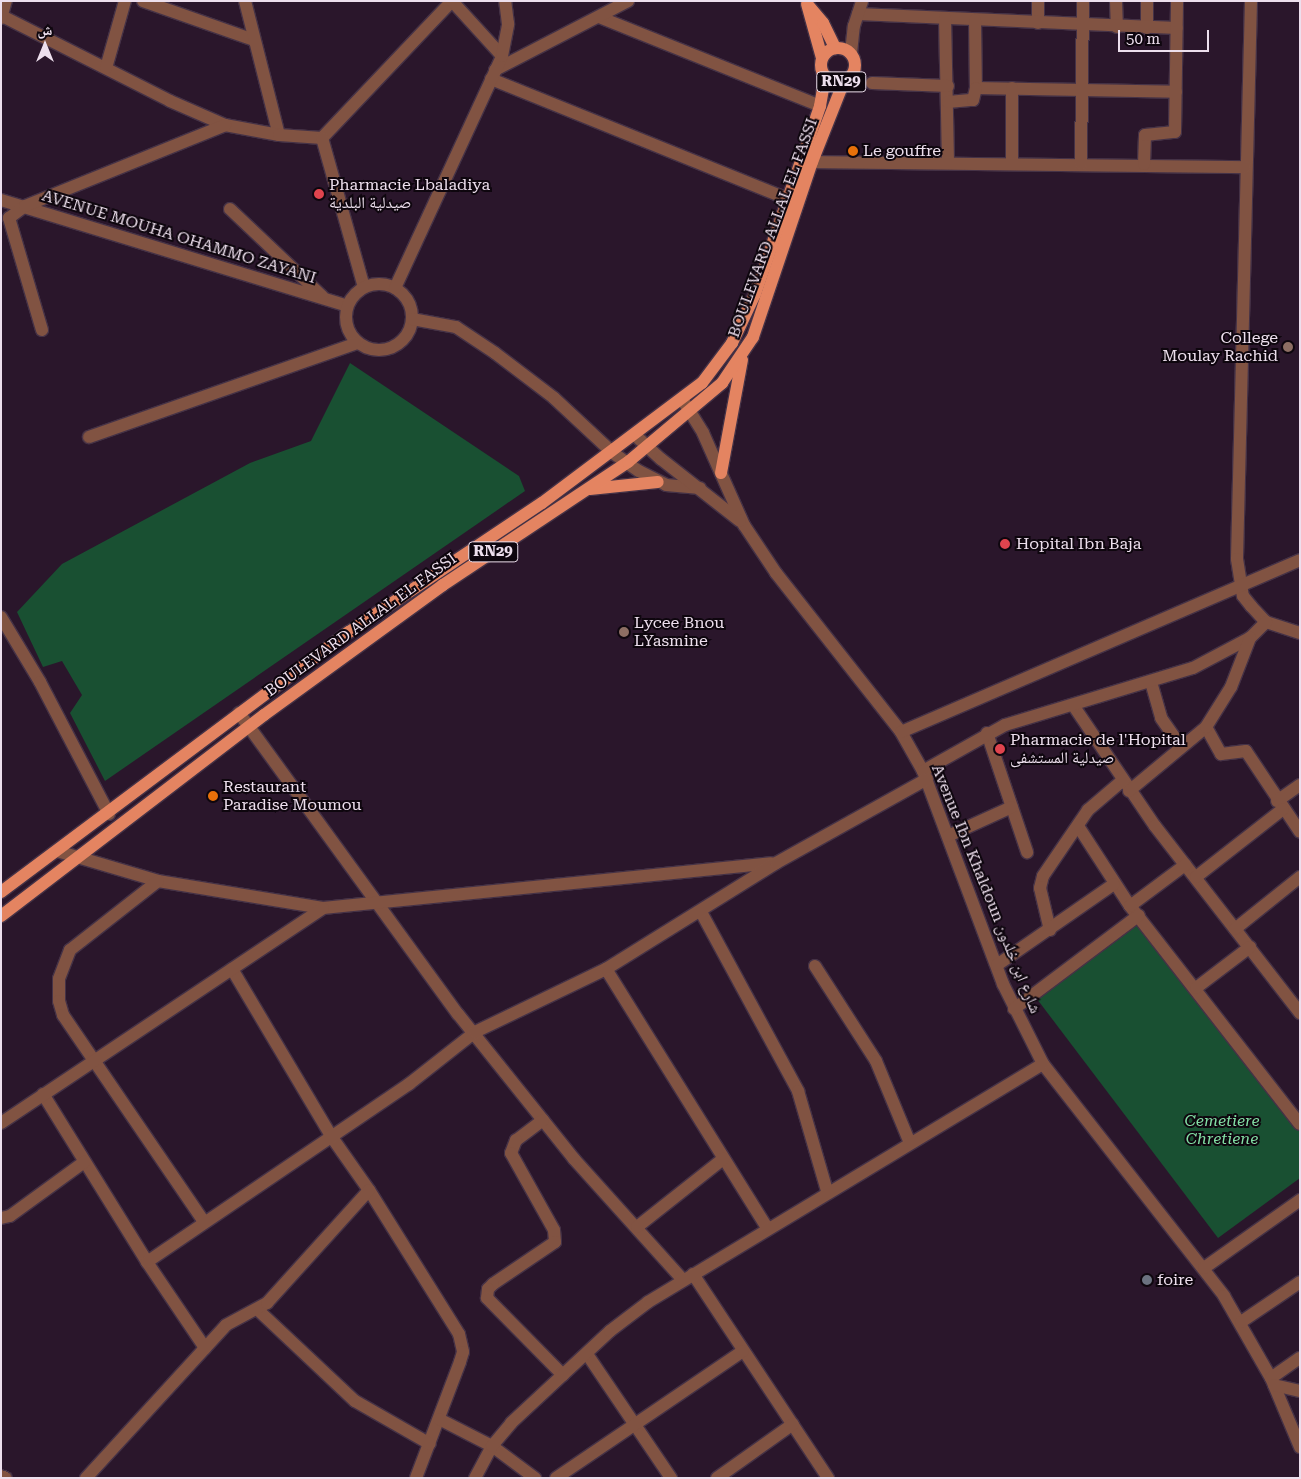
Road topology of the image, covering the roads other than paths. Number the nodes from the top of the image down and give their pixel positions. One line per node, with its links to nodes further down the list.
1 (6, 1): 16 (street)
2 (125, 1): 30 (street)
3 (143, 1): 26 (street)
4 (245, 1): 26 (street)
5 (452, 1): 28 (street); 44 (street)
6 (505, 1): 28 (street)
7 (628, 1): 17 (street)
8 (862, 1): 19 (street)
9 (1038, 1): 21 (street)
10 (1083, 1): 22 (street)
11 (1116, 1): 23 (street)
12 (1147, 1): 24 (street)
13 (1176, 1): 25 (street)
14 (1251, 1): 50 (street)
15 (806, 2): 27 (main road, RN29); 29 (main road, RN29)
16 (2, 17): 30 (street)
17 (599, 18): 31 (street); 41 (street)
18 (945, 18): 19 (street); 20 (street); 35 (street)
19 (856, 20): 27 (street)
20 (975, 20): 21 (street); 36 (street)
21 (1038, 23): 22 (street)
22 (1083, 25): 23 (street); 38 (street)
23 (1117, 27): 24 (street)
24 (1147, 28): 25 (street)
25 (1176, 28): 39 (street)
26 (254, 40): 43 (street)
27 (842, 49): 29 (main road, RN29); 33 (main road, RN29)
28 (502, 56): 31 (street)
29 (822, 58): 32 (main road, RN29)
30 (106, 68): 42 (street)
31 (493, 75): 51 (street); 56 (street)
32 (825, 77): 33 (main road, RN29); 41 (main road, BOULEVARD ALLAL EL FASSI / RN29)
33 (844, 81): 45 (main road, BOULEVARD ALLAL EL FASSI / RN29)
34 (872, 83): 35 (street)
35 (948, 86): 40 (street)
36 (976, 88): 37 (street); 40 (street)
37 (1012, 88): 38 (street); 47 (street)
38 (1082, 90): 39 (street); 48 (street)
39 (1176, 92): 49 (street)
40 (948, 102): 46 (street)
41 (820, 106): 51 (main road, BOULEVARD ALLAL EL FASSI / RN29)
42 (225, 125): 43 (street); 53 (street)
43 (279, 135): 44 (street)
44 (322, 138): 55 (street)
45 (812, 162): 46 (street); 62 (main road, BOULEVARD ALLAL EL FASSI / RN29)
46 (948, 162): 47 (street)
47 (1012, 163): 48 (street)
48 (1081, 164): 49 (street)
49 (1144, 164): 50 (street)
50 (1245, 167): 76 (street)
51 (786, 198): 63 (main road, BOULEVARD ALLAL EL FASSI / RN29)
52 (1, 200): 53 (street, AVENUE MOUHA OHAMMO ZAYANI)
53 (25, 206): 57 (street, AVENUE MOUHA OHAMMO ZAYANI); 60 (street)
54 (230, 209): 57 (street)
55 (364, 287): 56 (street); 58 (street)
56 (395, 288): 59 (street)
57 (324, 298): 58 (street, AVENUE MOUHA OHAMMO ZAYANI)
58 (347, 306): 61 (street)
59 (412, 319): 61 (street); 68 (street)
60 (42, 330)
61 (357, 343): 66 (street)
62 (743, 355): 64 (main road, BOULEVARD ALLAL EL FASSI / RN29); 70 (main road)
63 (682, 399): 64 (street); 65 (main road, BOULEVARD ALLAL EL FASSI / RN29)
64 (691, 412): 67 (main road, BOULEVARD ALLAL EL FASSI / RN29); 70 (street)
65 (636, 436): 67 (street); 68 (main road, BOULEVARD ALLAL EL FASSI / RN29)
66 (90, 438)
67 (647, 448): 69 (main road, BOULEVARD ALLAL EL FASSI / RN29); 72 (street)
68 (613, 453): 69 (street); 83 (main road, BOULEVARD ALLAL EL FASSI / RN29)
69 (628, 462): 71 (street); 73 (main road, BOULEVARD ALLAL EL FASSI / RN29)
70 (721, 473): 74 (street)
71 (658, 482): 72 (street); 73 (main road)
72 (700, 488): 74 (street)
73 (588, 489): 84 (main road, BOULEVARD ALLAL EL FASSI / RN29)
74 (744, 525): 86 (street, Avenue Ibn Khaldoun شارع ابن خلدون)
75 (1300, 560): 76 (street)
76 (1240, 584): 78 (street); 86 (street)
77 (1, 617): 94 (street)
78 (1266, 622): 79 (street); 80 (street)
79 (1300, 634)
80 (1250, 638): 81 (street); 85 (street)
81 (1151, 682): 82 (street); 88 (street)
82 (1073, 705): 87 (street); 90 (street)
83 (239, 713): 84 (street); 94 (main road, BOULEVARD ALLAL EL FASSI / RN29)
84 (249, 725): 100 (main road, BOULEVARD ALLAL EL FASSI / RN29); 108 (street)
85 (1206, 727): 88 (street); 92 (street)
86 (901, 732): 89 (street, Avenue Ibn Khaldoun شارع ابن خلدون)
87 (987, 733): 89 (street); 93 (street)
88 (1181, 747): 90 (street)
89 (925, 775): 97 (street, Avenue Ibn Khaldoun شارع ابن خلدون); 101 (street)
90 (1126, 786): 95 (street); 102 (street)
91 (1300, 786): 92 (street)
92 (1280, 805): 96 (street); 103 (street)
93 (1012, 806): 97 (street); 99 (street)
94 (109, 814): 98 (main road, BOULEVARD ALLAL EL FASSI / RN29)
95 (1078, 826): 106 (street); 115 (street)
96 (1300, 832)
97 (948, 836): 118 (street, Avenue Ibn Khaldoun شارع ابن خلدون)
98 (57, 851): 100 (street); 107 (main road, BOULEVARD ALLAL EL FASSI / RN29)
99 (1027, 852)
100 (79, 858): 105 (street); 113 (main road, BOULEVARD ALLAL EL FASSI / RN29)
101 (776, 863): 108 (street); 111 (street)
102 (1185, 865): 103 (street); 109 (street)
103 (1196, 877): 114 (street)
104 (1300, 877): 114 (street)
105 (158, 881): 110 (street); 125 (street)
106 (1114, 884): 109 (street); 115 (street)
107 (1, 892)
108 (375, 902): 110 (street); 124 (street)
109 (1130, 906): 112 (street)
110 (323, 908): 119 (street)
111 (701, 912): 120 (street); 136 (street)
112 (1139, 915): 121 (street); 122 (street)
113 (1, 916)
114 (1235, 928): 116 (street)
115 (1050, 930): 118 (street)
116 (1250, 947): 121 (street); 123 (street)
117 (815, 966): 132 (street)
118 (997, 966): 122 (street, Avenue Ibn Khaldoun شارع ابن خلدون)
119 (232, 968): 125 (street); 131 (street)
120 (606, 968): 124 (street); 133 (street)
121 (1196, 988): 130 (street)
122 (1014, 1009): 126 (street, Avenue Ibn Khaldoun شارع ابن خلدون)
123 (1300, 1012)
124 (475, 1032): 128 (street); 131 (street)
125 (94, 1060): 127 (street); 139 (street)
126 (1043, 1064): 132 (street); 143 (street, Avenue Ibn Khaldoun شارع ابن خلدون)
127 (43, 1094): 129 (street); 134 (street)
128 (543, 1120): 140 (street); 152 (street)
129 (1, 1123)
130 (1300, 1124)
131 (331, 1136): 135 (street); 139 (street)
132 (910, 1143): 136 (street)
133 (723, 1159): 140 (street); 141 (street)
134 (84, 1162): 138 (street); 142 (street)
135 (369, 1190): 146 (street); 155 (street)
136 (828, 1191): 141 (street)
137 (1300, 1200): 143 (street)
138 (1, 1218)
139 (204, 1222): 142 (street)
140 (636, 1227): 144 (street)
141 (768, 1229): 144 (street)
142 (147, 1262): 148 (street)
143 (1204, 1268): 147 (street, Avenue Ibn Khaldoun شارع ابن خلدون)
144 (688, 1277): 149 (street); 150 (street)
145 (1300, 1282): 147 (street)
146 (258, 1310): 148 (street); 158 (street)
147 (1242, 1322): 153 (street, Avenue Ibn Khaldoun شارع ابن خلدون)
148 (205, 1348): 163 (street)
149 (744, 1351): 156 (street); 157 (street)
150 (587, 1354): 152 (street); 156 (street)
151 (1300, 1358): 153 (street)
152 (563, 1375): 159 (street)
153 (1273, 1381): 154 (street); 160 (street, Avenue Ibn Khaldoun شارع ابن خلدون)
154 (1300, 1390)
155 (438, 1419): 158 (street); 159 (street)
156 (636, 1423): 167 (street); 168 (street)
157 (793, 1424): 169 (street); 170 (street)
158 (430, 1444): 164 (street)
159 (492, 1446): 165 (street); 166 (street)
160 (1300, 1447)
161 (1, 1476): 162 (street)
162 (6, 1478)
163 (86, 1478)
164 (416, 1478)
165 (475, 1478)
166 (535, 1478)
167 (556, 1478)
168 (671, 1478)
169 (718, 1478)
170 (828, 1478)

